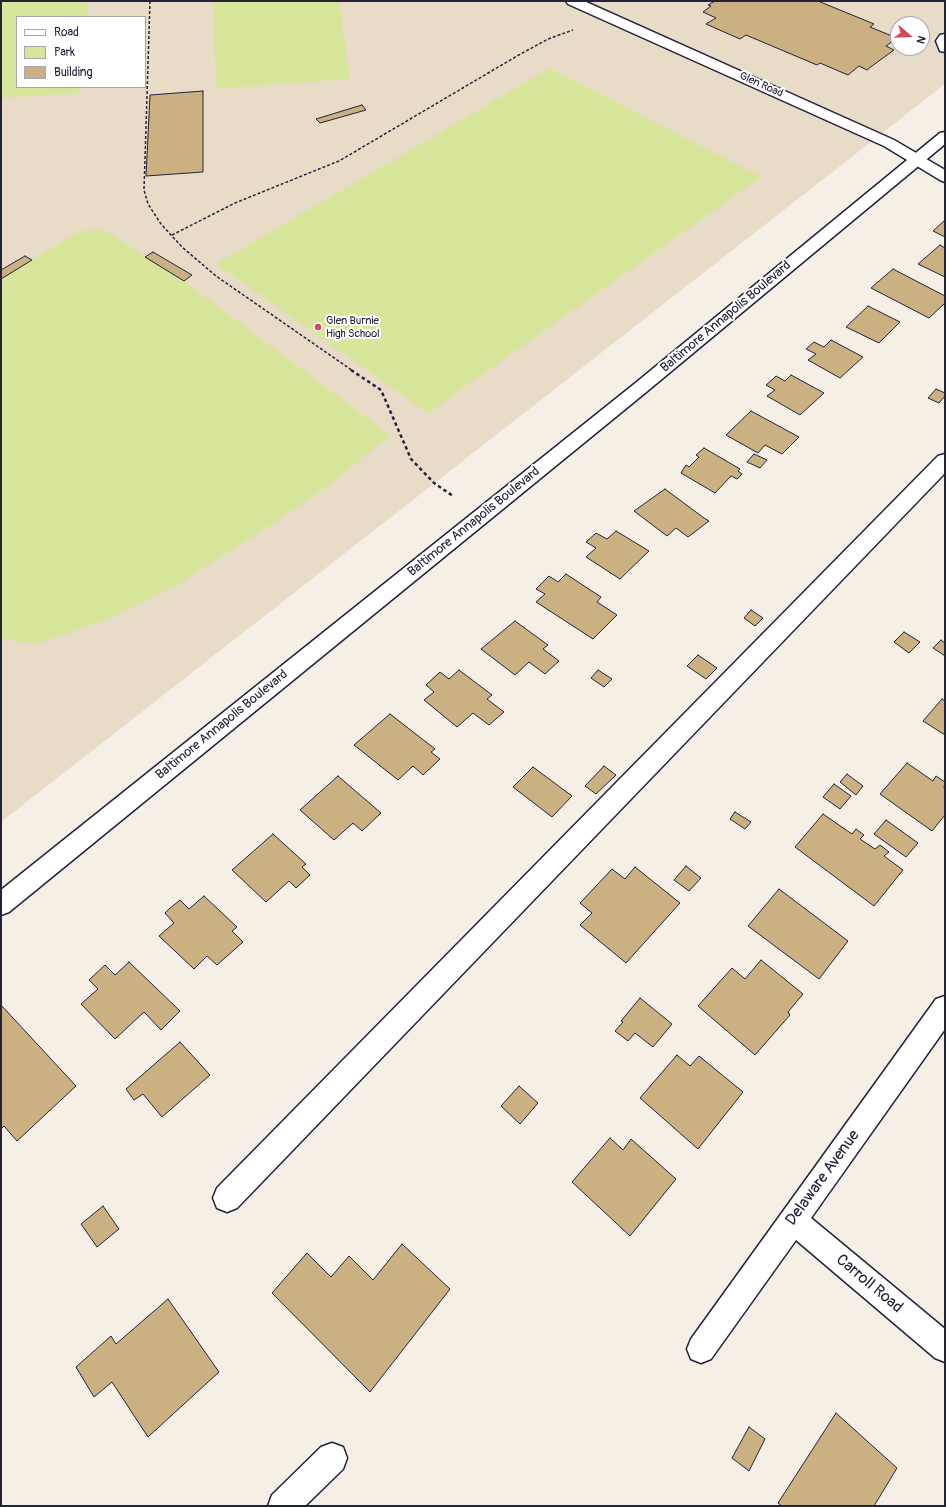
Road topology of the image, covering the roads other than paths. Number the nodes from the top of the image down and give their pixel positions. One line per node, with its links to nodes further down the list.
1 (573, 1): 5 (main road, Glen Road)
2 (945, 38): 3 (main road)
3 (945, 48)
4 (945, 136): 5 (main road, Baltimore Annapolis Boulevard)
5 (916, 159): 6 (main road, Glen Road); 8 (main road, Baltimore Annapolis Boulevard)
6 (945, 176)
7 (945, 461): 10 (main road)
8 (1, 904)
9 (945, 1008): 11 (main road, Delaware Avenue)
10 (228, 1198)
11 (793, 1220): 12 (main road, Carroll Road); 13 (main road, Delaware Avenue)
12 (945, 1348)
13 (701, 1349)
14 (332, 1458): 15 (main road)
15 (283, 1506)

